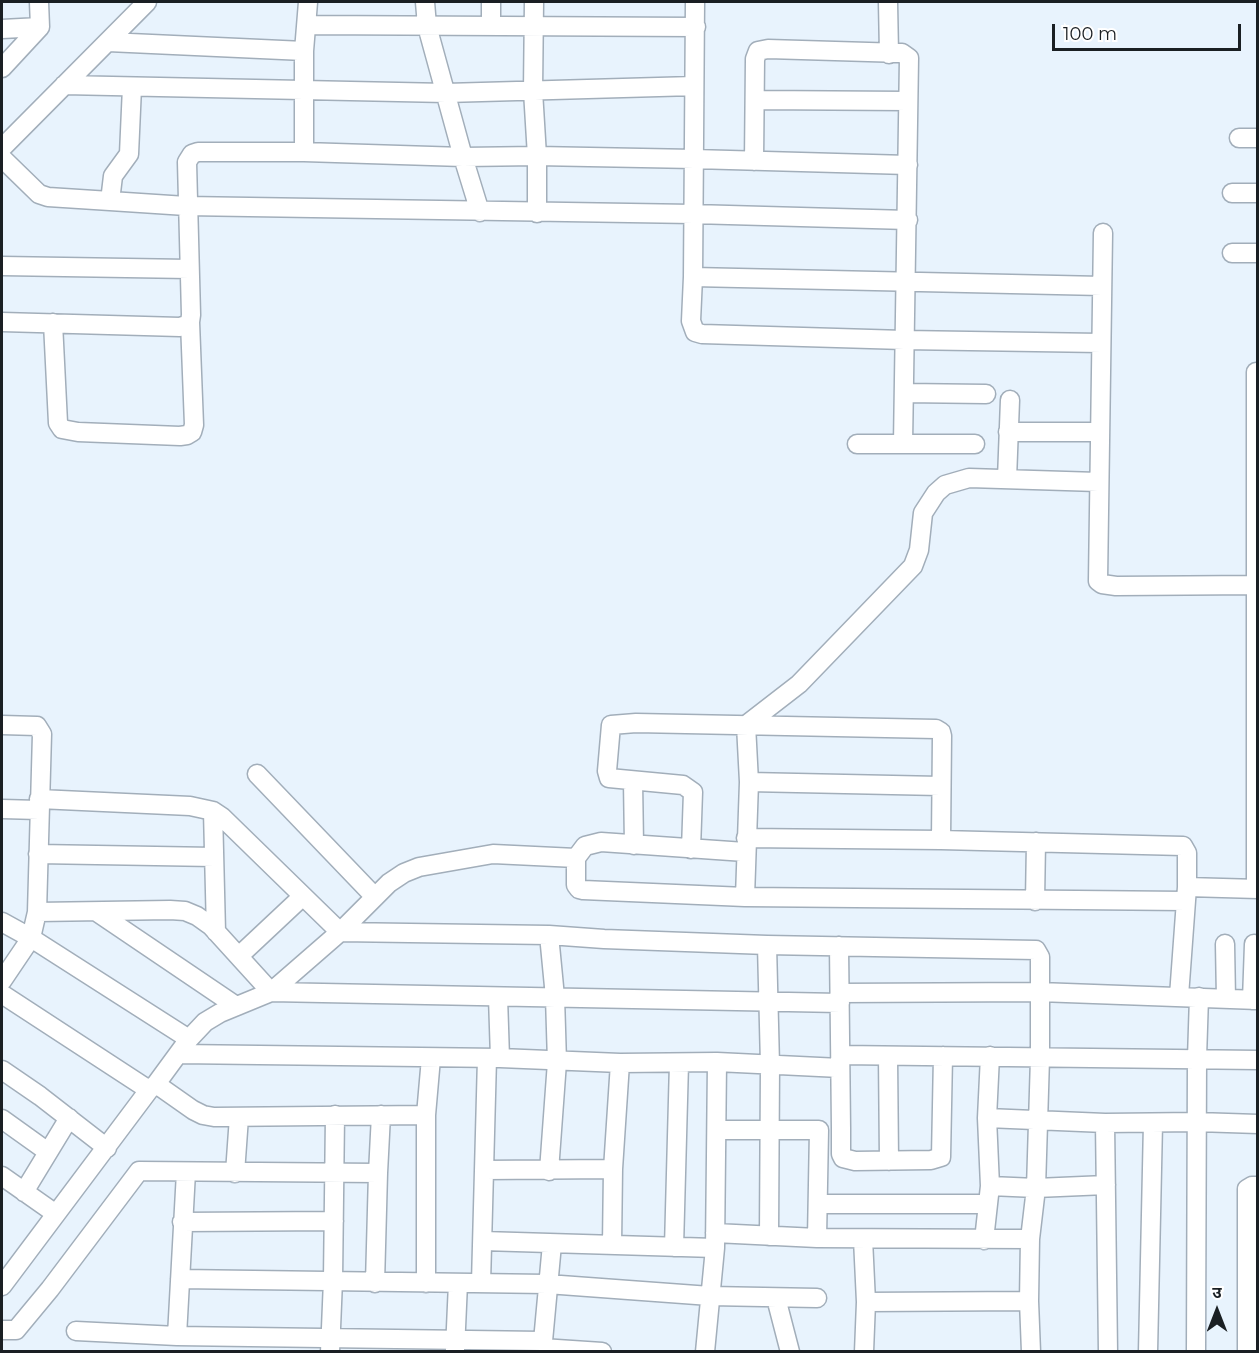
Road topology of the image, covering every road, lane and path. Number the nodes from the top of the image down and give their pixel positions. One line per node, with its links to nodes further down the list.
1 (39, 2): 13 (street)
2 (147, 2): 16 (street)
3 (308, 2): 9 (street)
4 (425, 2): 10 (street)
5 (491, 2): 11 (street)
6 (534, 2): 12 (street)
7 (695, 2): 14 (street)
8 (888, 2): 18 (street)
9 (307, 25): 10 (street); 17 (street)
10 (427, 26): 11 (street); 25 (street)
11 (491, 26): 12 (street)
12 (533, 26): 14 (street); 24 (street)
13 (40, 27): 15 (street); 19 (street)
14 (696, 27): 21 (street)
15 (2, 29)
16 (108, 42): 17 (street); 20 (street)
17 (304, 51): 23 (street)
18 (889, 54): 26 (street); 27 (street)
19 (2, 68)
20 (64, 85): 22 (street); 30 (street)
21 (694, 86): 24 (street); 35 (street)
22 (132, 87): 23 (street); 40 (street)
23 (305, 90): 25 (street); 31 (street)
24 (533, 91): 25 (street); 32 (street)
25 (446, 93): 33 (street)
26 (755, 100): 27 (street); 36 (street)
27 (908, 101): 37 (street)
28 (1239, 138): 29 (street)
29 (1257, 138)
30 (2, 148)
31 (304, 152): 33 (street); 41 (street)
32 (537, 156): 33 (street); 35 (street); 43 (street)
33 (463, 157): 42 (street)
34 (2, 158): 40 (street)
35 (694, 159): 36 (street); 44 (street)
36 (754, 161): 37 (street)
37 (908, 165): 45 (street)
38 (1232, 192): 39 (street)
39 (1257, 193)
40 (111, 201): 41 (street)
41 (186, 206): 42 (street); 50 (street)
42 (480, 212): 43 (street)
43 (537, 213): 44 (street)
44 (693, 214): 45 (street); 51 (street)
45 (908, 220): 52 (street)
46 (1103, 233): 53 (street)
47 (1232, 253): 48 (street)
48 (1257, 253)
49 (2, 266): 50 (street)
50 (189, 269): 55 (street)
51 (693, 277): 52 (street); 57 (street)
52 (906, 281): 53 (street); 57 (street)
53 (1102, 286): 58 (street)
54 (2, 322): 56 (street)
55 (190, 322): 56 (street); 56 (street)
56 (53, 323)
57 (904, 340): 58 (street); 60 (street)
58 (1101, 343): 64 (street)
59 (1257, 383): 68 (street)
60 (904, 393): 61 (street); 66 (street)
61 (986, 394)
62 (1010, 400): 63 (street)
63 (1008, 432): 64 (street); 69 (street)
64 (1099, 432): 70 (street)
65 (857, 444): 66 (street)
66 (903, 444): 67 (street)
67 (975, 444)
68 (1257, 448): 71 (street)
69 (1007, 479): 70 (street); 75 (street)
70 (1098, 482): 72 (street)
71 (1257, 510): 72 (street)
72 (1257, 585): 73 (street)
73 (1257, 708): 91 (street)
74 (2, 725): 80 (street)
75 (746, 725): 77 (street); 78 (street); 79 (street)
76 (257, 774): 94 (street)
77 (633, 782): 85 (street); 87 (street)
78 (749, 782): 79 (street); 86 (street)
79 (940, 786): 83 (street)
80 (39, 805): 81 (street); 82 (street); 88 (street)
81 (2, 809)
82 (213, 811): 89 (street); 93 (street)
83 (941, 840): 84 (street); 86 (street)
84 (1036, 842): 92 (street); 96 (street)
85 (634, 845): 87 (street); 90 (street)
86 (746, 845): 87 (street); 95 (street)
87 (691, 849)
88 (38, 854): 89 (street); 97 (street)
89 (214, 857): 100 (street)
90 (576, 858): 94 (street); 95 (street)
91 (1257, 889): 92 (street)
92 (1186, 894): 96 (street); 113 (street)
93 (303, 896): 101 (street); 108 (street)
94 (375, 897): 101 (street)
95 (745, 897): 96 (street)
96 (1035, 901)
97 (37, 912): 98 (street); 103 (street)
98 (97, 912): 100 (street); 121 (street)
99 (2, 922): 103 (street)
100 (216, 932): 108 (street)
101 (340, 932): 102 (street); 110 (street)
102 (549, 935): 106 (street); 115 (street)
103 (31, 938): 109 (street); 122 (street)
104 (1225, 944): 118 (street)
105 (1254, 944): 120 (street)
106 (768, 945): 107 (street); 119 (street)
107 (839, 946): 111 (street); 116 (street)
108 (239, 956): 110 (street)
109 (2, 981)
110 (271, 992): 114 (street); 121 (street)
111 (1039, 992): 113 (street); 116 (street); 128 (street)
112 (2, 994): 138 (street)
113 (1179, 996): 117 (street)
114 (498, 997): 115 (street); 127 (street)
115 (555, 998): 119 (street); 131 (street)
116 (840, 998): 119 (street); 133 (street)
117 (1199, 998): 118 (street); 129 (street)
118 (1226, 999): 120 (street)
119 (770, 1000): 136 (street)
120 (1255, 1000)
121 (236, 1006): 122 (street)
122 (184, 1046): 126 (street); 138 (street)
123 (888, 1056): 124 (street); 133 (street); 157 (street)
124 (942, 1056): 125 (street); 157 (street)
125 (990, 1056): 128 (street); 144 (street)
126 (431, 1058): 127 (street); 141 (street)
127 (493, 1058): 131 (street); 159 (street)
128 (1040, 1058): 129 (street); 146 (street)
129 (1197, 1058): 130 (street); 147 (street)
130 (1257, 1060)
131 (556, 1062): 134 (street); 160 (street)
132 (717, 1062): 135 (street); 136 (street); 152 (street)
133 (841, 1062): 136 (street); 151 (street)
134 (620, 1063): 135 (street); 158 (street)
135 (679, 1063): 185 (street)
136 (770, 1065): 153 (street)
137 (2, 1070): 143 (street)
138 (152, 1087): 142 (street); 155 (street)
139 (335, 1115): 140 (street); 142 (street); 162 (street)
140 (381, 1115): 141 (street); 164 (street)
141 (426, 1115): 190 (street)
142 (239, 1117): 163 (street)
143 (69, 1118): 155 (street); 156 (street)
144 (987, 1118): 146 (street); 170 (street)
145 (2, 1119): 156 (street)
146 (1038, 1120): 148 (street); 168 (street)
147 (1197, 1122): 149 (street); 150 (street); 214 (street)
148 (1105, 1123): 149 (street); 166 (street)
149 (1153, 1124): 213 (street)
150 (1257, 1124)
151 (841, 1129): 154 (street); 157 (street)
152 (717, 1130): 153 (street); 181 (street)
153 (769, 1130): 154 (street); 175 (street)
154 (819, 1130): 171 (street)
155 (107, 1148): 172 (street)
156 (48, 1152): 169 (street)
157 (889, 1161)
158 (613, 1169): 160 (street); 184 (street)
159 (484, 1170): 160 (street); 180 (street)
160 (549, 1171)
161 (186, 1172): 163 (street); 174 (street); 201 (street)
162 (334, 1172): 163 (street); 164 (street); 173 (street)
163 (235, 1173)
164 (378, 1173): 189 (street)
165 (2, 1176): 169 (street)
166 (1106, 1185): 168 (street); 212 (street)
167 (1257, 1186): 183 (street)
168 (1036, 1188): 170 (street); 178 (street)
169 (24, 1192): 172 (street)
170 (989, 1195): 171 (street); 179 (street)
171 (819, 1204): 176 (street)
172 (56, 1214): 186 (street)
173 (334, 1221): 174 (street); 188 (street)
174 (182, 1222): 187 (street)
175 (769, 1236): 176 (street); 181 (street)
176 (817, 1238): 177 (street)
177 (863, 1239): 179 (street); 199 (street)
178 (1030, 1239): 179 (street); 198 (street)
179 (984, 1240)
180 (483, 1241): 182 (street); 192 (street)
181 (715, 1241): 185 (street); 195 (street)
182 (552, 1244): 184 (street); 193 (street)
183 (1252, 1244): 200 (street)
184 (612, 1245): 185 (street)
185 (674, 1247)
186 (8, 1263): 194 (street)
187 (180, 1279): 188 (street); 203 (street)
188 (333, 1280): 189 (street); 204 (street)
189 (375, 1283): 190 (street)
190 (426, 1283): 191 (street)
191 (458, 1283): 192 (street); 205 (street)
192 (481, 1283): 193 (street)
193 (547, 1284): 195 (street); 206 (street)
194 (2, 1286)
195 (710, 1296): 196 (street); 208 (street)
196 (776, 1298): 197 (street); 209 (street)
197 (817, 1298)
198 (1029, 1301): 199 (street); 211 (street)
199 (866, 1302): 210 (street)
200 (1252, 1303): 215 (street)
201 (2, 1330)
202 (76, 1331): 203 (street)
203 (177, 1336): 204 (street)
204 (330, 1344): 205 (street)
205 (455, 1346): 206 (street)
206 (542, 1347): 207 (street)
207 (602, 1352)
208 (705, 1352)
209 (790, 1352)
210 (864, 1352)
211 (1031, 1352)
212 (1108, 1352)
213 (1148, 1352)
214 (1196, 1352)
215 (1247, 1352)

